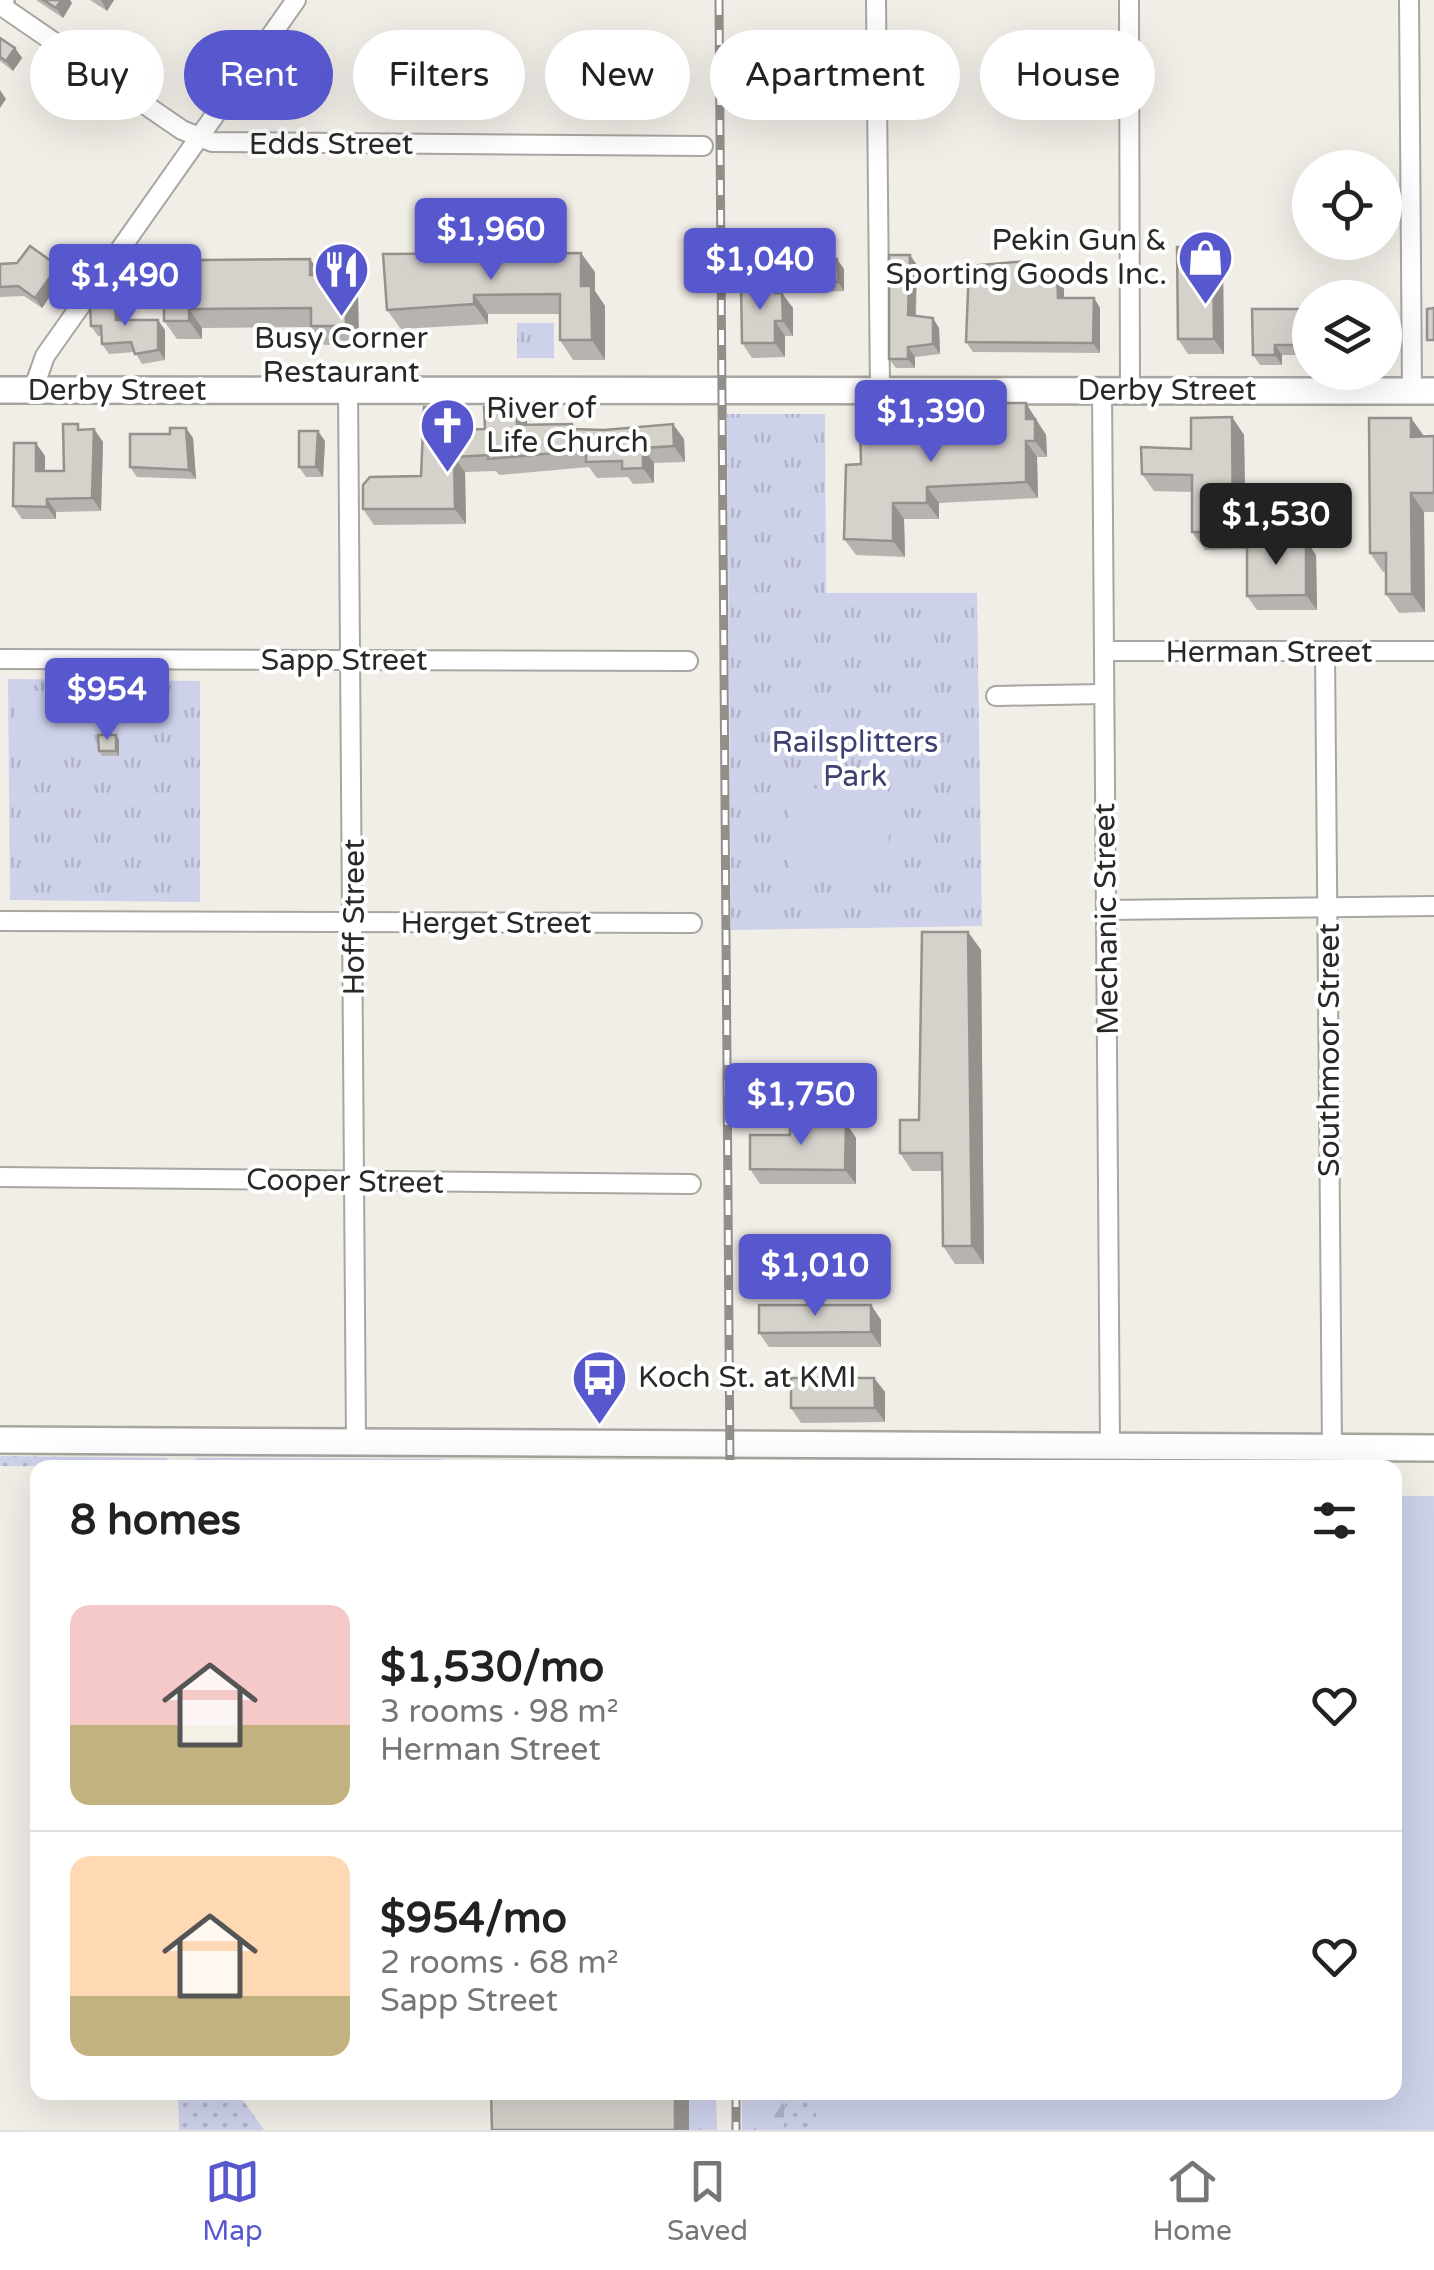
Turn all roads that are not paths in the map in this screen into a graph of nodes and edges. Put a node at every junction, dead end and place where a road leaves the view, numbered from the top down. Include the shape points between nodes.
1 (296, 0) edge
2 (876, 0) edge
3 (1128, 0) edge
4 (1409, 0) edge
5 (0, 2) edge
6 (198, 138) junction
7 (703, 146) dead end
8 (0, 390) edge
9 (33, 390) junction
10 (348, 390) junction
11 (880, 390) junction
12 (1102, 390) junction
13 (1130, 390) junction
14 (1423, 391) edge
15 (1104, 652) junction
16 (1324, 652) junction
17 (1434, 652) edge
18 (0, 659) edge
19 (351, 660) junction
20 (688, 661) dead end
21 (1103, 694) junction
22 (996, 696) dead end
23 (1434, 906) edge
24 (1328, 908) junction
25 (1106, 910) junction
26 (0, 921) edge
27 (354, 923) junction
28 (692, 923) dead end
29 (0, 1177) edge
30 (354, 1182) junction
31 (691, 1184) dead end
32 (0, 1440) edge
33 (356, 1443) junction
34 (1110, 1448) junction
35 (1332, 1448) junction
36 (1434, 1448) edge

1 - 6 street
2 - 11 street
3 - 13 street
4 - 14 street
5 - 6 street, Edds Street
6 - 7 street, Edds Street via 258,144
6 - 9 street via 45,356
8 - 9 street, Derby Street
9 - 10 street, Derby Street
10 - 11 street, Derby Street
10 - 19 street, Hoff Street
11 - 12 street, Derby Street
12 - 13 street, Derby Street
12 - 15 street, Mechanic Street
13 - 14 street, Derby Street
15 - 16 street, Herman Street
15 - 21 street, Mechanic Street
16 - 17 street, Herman Street
16 - 24 street, Southmoor Street
18 - 19 street, Sapp Street
19 - 20 street, Sapp Street
19 - 27 street, Hoff Street
21 - 22 street
21 - 25 street, Mechanic Street
23 - 24 street
24 - 25 street
24 - 35 street, Southmoor Street
25 - 34 street, Mechanic Street
26 - 27 street, Herget Street
27 - 28 street, Herget Street
27 - 30 street, Hoff Street
29 - 30 street, Cooper Street
30 - 31 street, Cooper Street
30 - 33 street, Hoff Street
32 - 33 street
33 - 34 street
34 - 35 street
35 - 36 street

